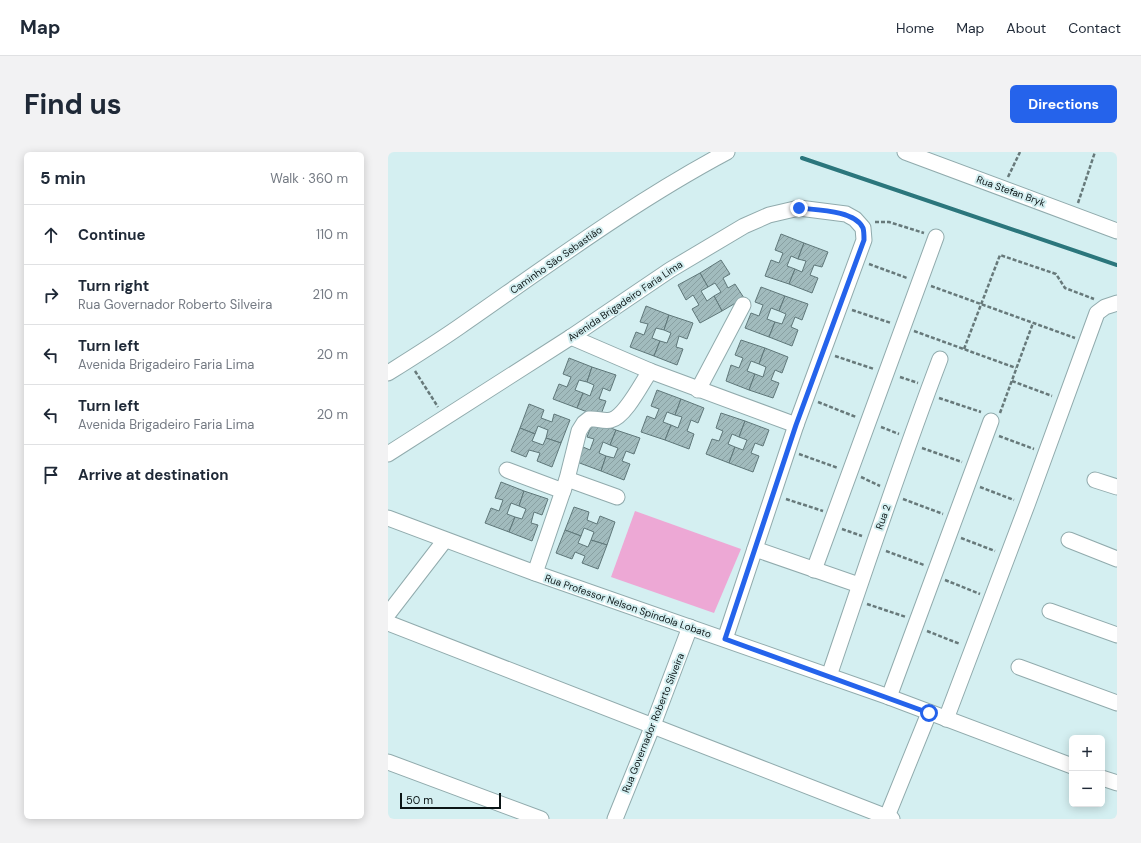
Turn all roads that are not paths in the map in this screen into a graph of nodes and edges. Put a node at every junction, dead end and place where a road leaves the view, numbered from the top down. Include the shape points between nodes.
1 (728, 152) edge
2 (905, 152) edge
3 (1117, 231) edge
4 (936, 237) road end
5 (743, 304) dead end
6 (1114, 304) edge
7 (571, 337) junction
8 (940, 359) dead end
9 (650, 371) junction
10 (388, 373) edge
11 (698, 390) junction
12 (992, 422) road end
13 (796, 425) junction
14 (388, 454) edge
15 (507, 470) dead end
16 (1095, 480) dead end
17 (565, 485) junction
18 (1117, 487) edge
19 (617, 497) dead end
20 (388, 518) edge
21 (445, 540) junction
22 (1069, 540) dead end
23 (755, 549) junction
24 (1117, 559) edge
25 (814, 570) junction
26 (535, 573) junction
27 (859, 585) junction
28 (1050, 611) dead end
29 (388, 614) edge
30 (388, 623) edge
31 (690, 627) junction
32 (1117, 635) edge
33 (725, 639) junction
34 (1019, 667) dead end
35 (829, 676) junction
36 (889, 697) junction
37 (1117, 703) edge
38 (929, 713) junction
39 (946, 719) junction
40 (653, 725) junction
41 (388, 762) edge
42 (1069, 765) edge
43 (1105, 779) edge
44 (1117, 783) edge
45 (889, 818) edge
46 (541, 819) edge
47 (615, 819) edge

1 - 10 street, Caminho São Sebastião via 613,220
2 - 3 street, Rua Stefan Bryk
4 - 25 street
5 - 11 street
6 - 39 street via 1097,313
7 - 9 street
7 - 13 street, Avenida Brigadeiro Faria Lima via 670,270 744,226 769,215 799,208 846,214 863,228 864,240
7 - 14 street, Avenida Brigadeiro Faria Lima
8 - 27 street, Rua 2
9 - 11 street
9 - 17 street via 619,416 608,421 589,419 584,423 579,431
11 - 13 street
12 - 36 street
13 - 23 street
15 - 17 street
16 - 18 street
17 - 19 street
17 - 26 street
20 - 21 street, Rua Professor Nelson Spindola Lobato
21 - 26 street, Rua Professor Nelson Spindola Lobato
21 - 29 street
22 - 24 street
23 - 25 street
23 - 33 street
25 - 27 street
26 - 31 street, Rua Professor Nelson Spindola Lobato
27 - 35 street, Rua 2
28 - 32 street
30 - 40 street
31 - 33 street, Rua Professor Nelson Spindola Lobato
31 - 40 street, Rua Governador Roberto Silveira
33 - 35 street, Rua Professor Nelson Spindola Lobato
34 - 37 street
35 - 36 street, Rua Professor Nelson Spindola Lobato
36 - 38 street, Rua Professor Nelson Spindola Lobato
38 - 39 street, Rua Professor Nelson Spindola Lobato
38 - 45 street
39 - 42 street, Rua Professor Nelson Spindola Lobato
40 - 45 street
40 - 47 street, Rua Governador Roberto Silveira
41 - 46 street
43 - 44 street

